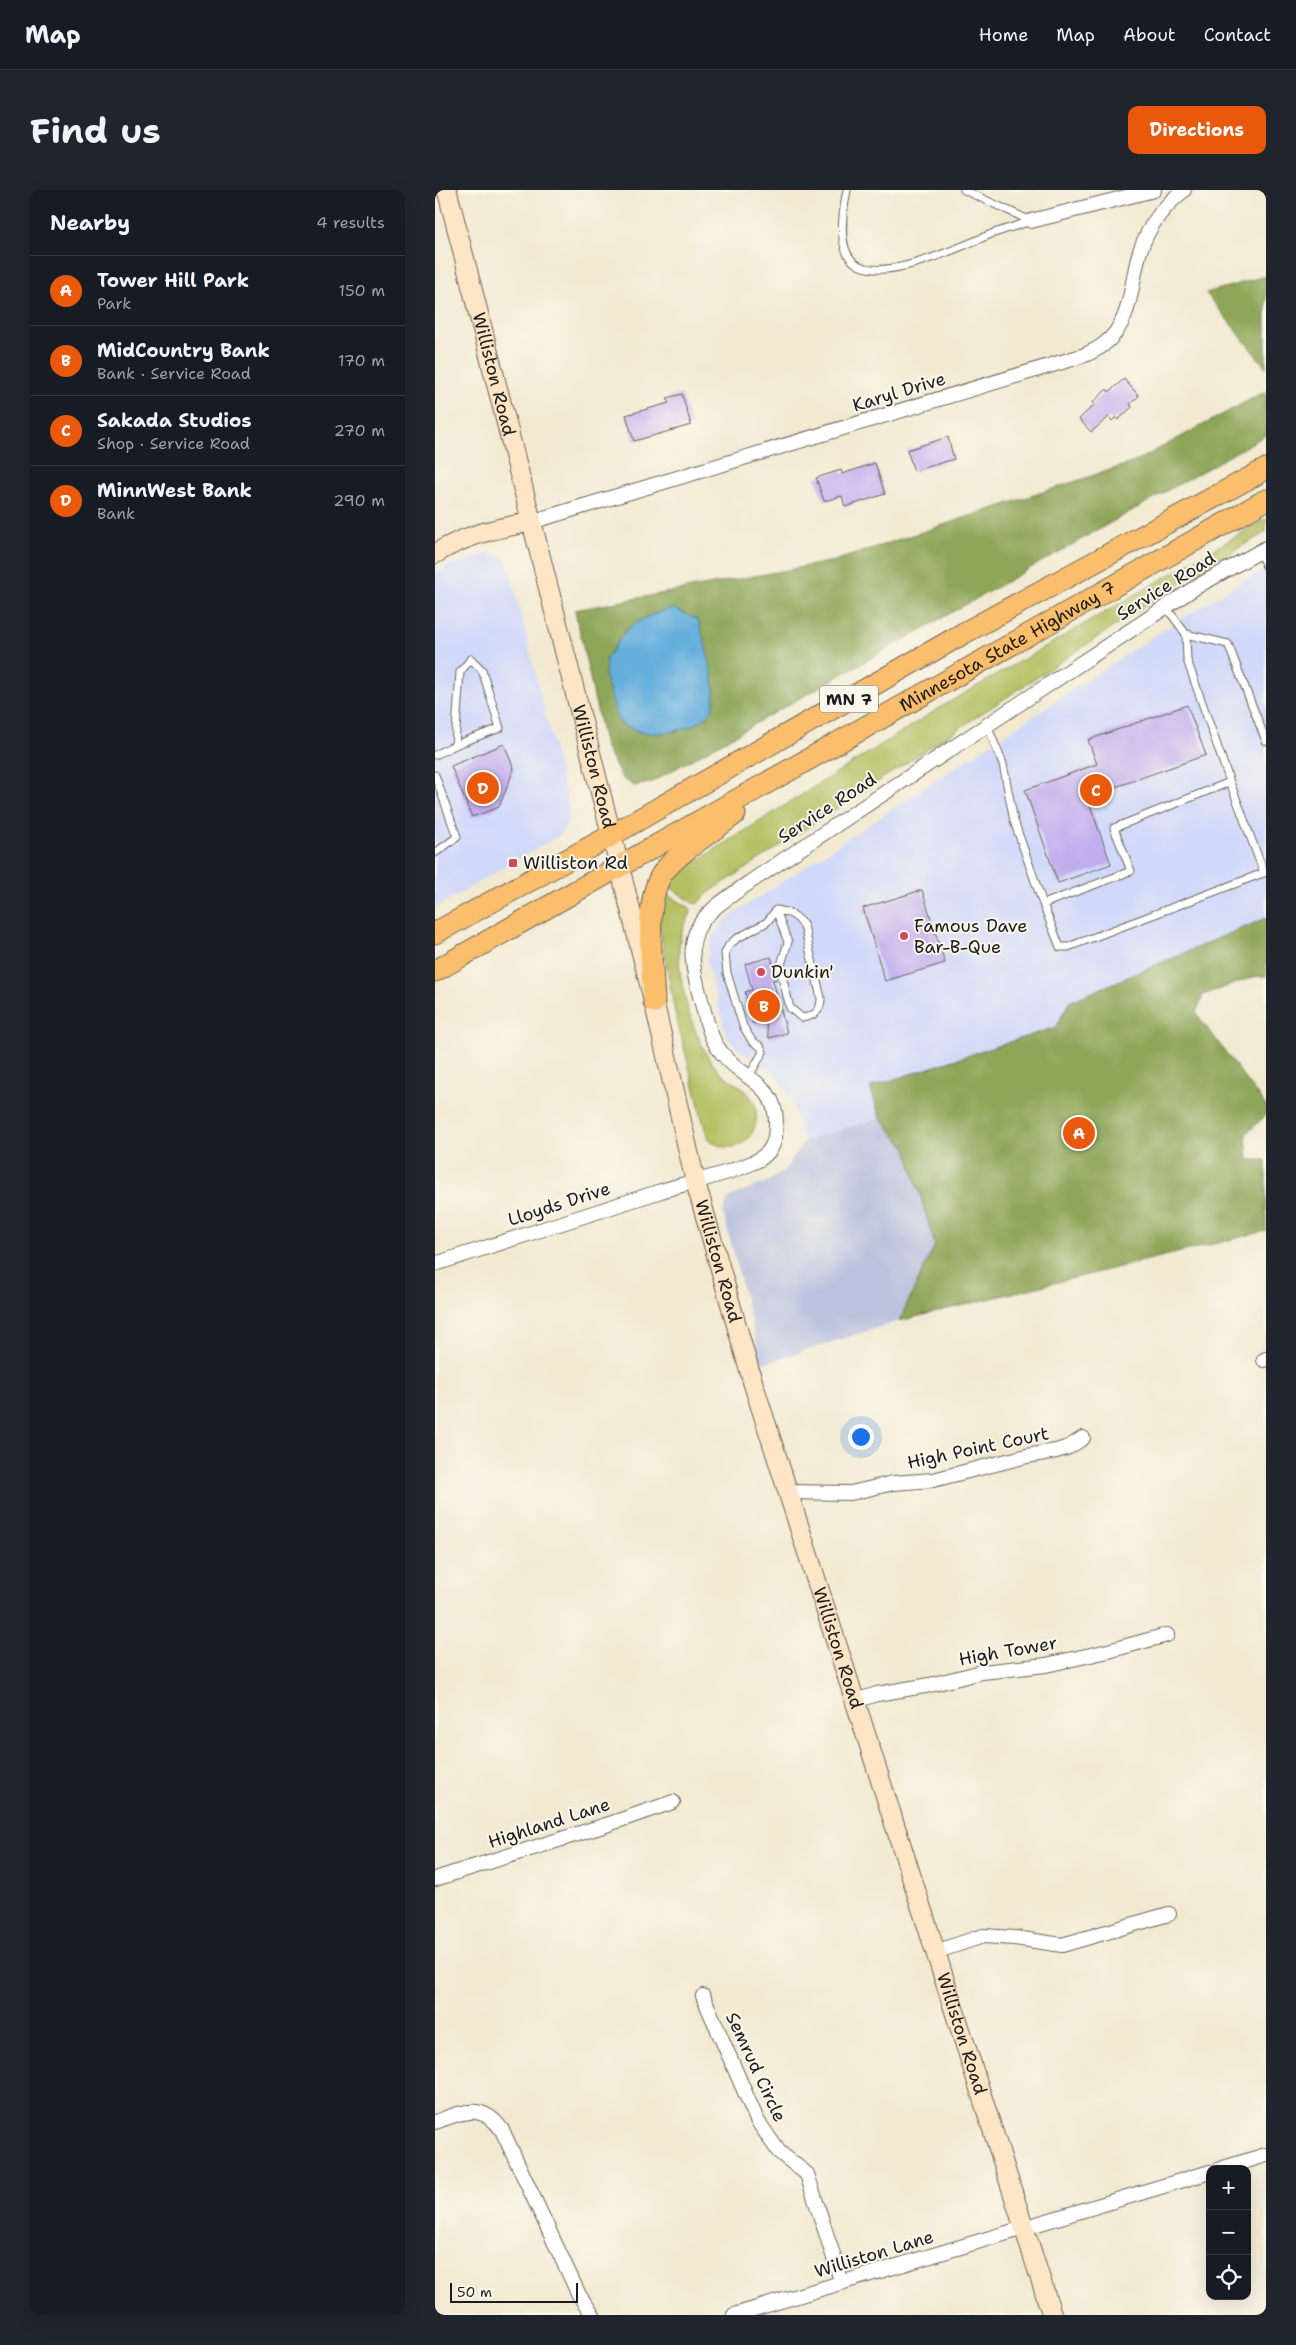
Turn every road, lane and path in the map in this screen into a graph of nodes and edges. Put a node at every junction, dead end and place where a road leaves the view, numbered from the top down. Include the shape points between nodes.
1 (447, 190) edge
2 (847, 190) edge
3 (964, 190) edge
4 (1153, 190) edge
5 (1184, 190) edge
6 (1031, 220) junction
7 (1266, 469) edge
8 (1266, 500) edge
9 (531, 522) junction
10 (1263, 549) edge
11 (435, 554) edge
12 (1266, 566) edge
13 (1166, 607) junction
14 (1185, 634) junction
15 (987, 725) junction
16 (1266, 741) edge
17 (455, 745) junction
18 (435, 756) edge
19 (797, 766) junction
20 (435, 775) edge
21 (1230, 782) junction
22 (612, 835) junction
23 (435, 853) edge
24 (619, 867) junction
25 (1265, 872) edge
26 (1043, 904) junction
27 (777, 910) junction
28 (435, 933) edge
29 (435, 971) edge
30 (654, 1002) junction
31 (749, 1076) junction
32 (695, 1180) junction
33 (435, 1264) edge
34 (1083, 1438) dead end
35 (788, 1492) junction
36 (1167, 1635) dead end
37 (855, 1701) junction
38 (673, 1802) dead end
39 (435, 1879) edge
40 (1169, 1914) dead end
41 (935, 1952) junction
42 (703, 1996) dead end
43 (435, 2122) edge
44 (1266, 2155) edge
45 (1233, 2165) edge
46 (1206, 2173) edge
47 (1024, 2228) junction
48 (842, 2283) junction
49 (593, 2315) edge
50 (734, 2315) edge
51 (1052, 2315) edge

1 - 9 main road, Williston Road
2 - 6 lane via 842,228 846,249 855,263 870,269 886,270 913,264
3 - 6 lane
4 - 6 street
5 - 9 street, Karyl Drive via 1165,205 1150,227 1140,251 1128,307 1119,328 1103,345 1082,356
7 - 22 main road, Minnesota State Highway 7 / MN 7 via 964,633
8 - 19 main road, Minnesota State Highway 7 / MN 7
9 - 11 main road via 499,527 447,546
9 - 22 main road, Williston Road
10 - 12 lane
10 - 13 street, Service Road
13 - 14 lane
13 - 15 street, Service Road
14 - 16 lane via 1228,644
14 - 21 lane via 1187,660
15 - 26 lane via 1003,764 1014,821
15 - 31 street, Service Road via 756,878 705,916 693,943 693,970 712,1038 730,1062
17 - 17 lane via 460,672 471,659 482,670 500,728
17 - 18 lane
19 - 24 main road, Minnesota State Highway 7 / MN 7
19 - 30 main road via 680,856 665,870 655,886 651,907
20 - 23 lane via 457,837
21 - 25 lane
21 - 26 lane via 1114,828 1131,870
22 - 24 main road, Williston Road
22 - 28 main road, Minnesota State Highway 7 / MN 7
24 - 29 main road, Minnesota State Highway 7 / MN 7
24 - 30 main road, Williston Road
25 - 26 lane via 1068,947 1060,947
27 - 27 lane via 790,912 804,926 821,998 821,1007 809,1017 802,1018 790,1008 780,968 788,942
27 - 31 lane via 767,922 736,939 725,953 727,973 743,1026 751,1041 763,1052
30 - 32 main road, Williston Road
31 - 32 street, Service Road via 769,1093 773,1104 776,1131 772,1146 755,1162
32 - 33 street, Lloyds Drive
32 - 35 main road, Williston Road
34 - 35 street, High Point Court via 1056,1451 933,1480 893,1483 851,1493
35 - 37 main road, Williston Road
36 - 37 street, High Tower via 1108,1652 1055,1663 982,1672
37 - 41 main road, Williston Road
38 - 39 street, Highland Lane
40 - 41 street via 1062,1945 983,1936
41 - 47 main road, Williston Road
42 - 48 street, Semrud Circle via 757,2120 779,2152 807,2174
43 - 49 street via 465,2111 480,2112 493,2118 502,2130 579,2295
44 - 45 street
46 - 47 street, Williston Lane
47 - 48 street, Williston Lane
47 - 51 main road, Williston Road
48 - 50 street, Williston Lane

